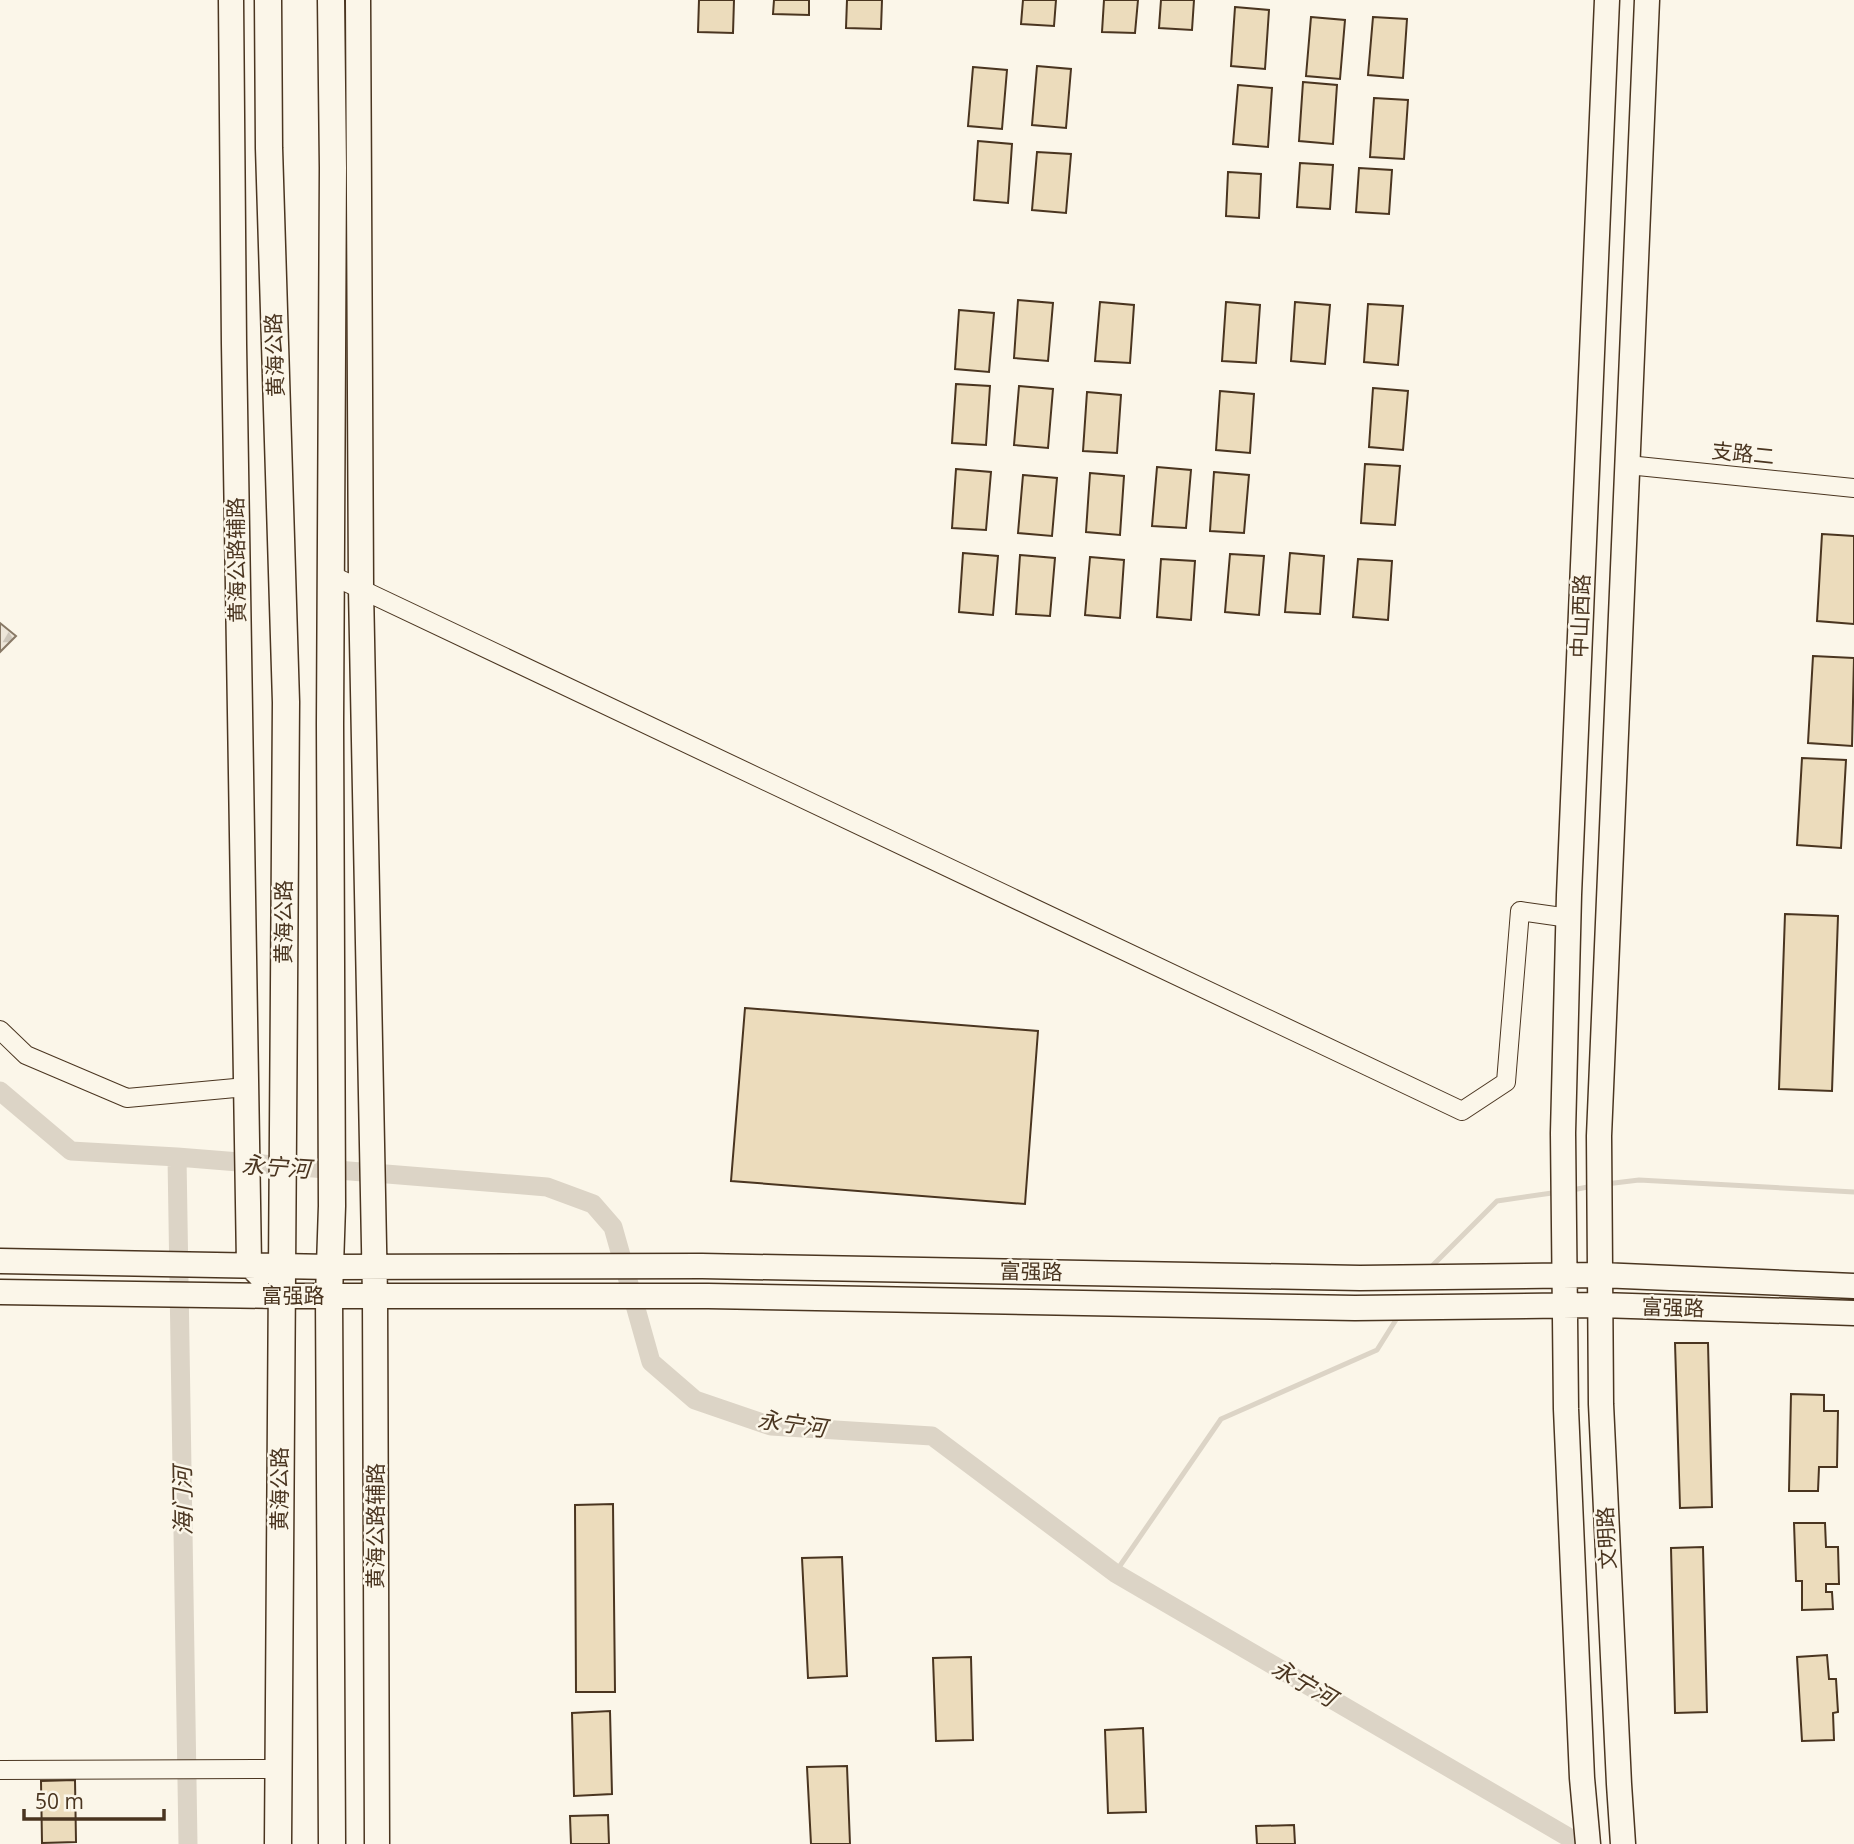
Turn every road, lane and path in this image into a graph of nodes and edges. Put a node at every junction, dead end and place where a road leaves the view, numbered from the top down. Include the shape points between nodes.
1 (231, 0) edge
2 (268, 0) edge
3 (331, 0) edge
4 (358, 0) edge
5 (1607, 0) edge
6 (1647, 0) edge
7 (1628, 465) junction
8 (1854, 488) edge
9 (331, 575) junction
10 (360, 589) junction
11 (1569, 918) junction
12 (0, 1030) edge
13 (246, 1087) junction
14 (1564, 1232) joint
15 (1600, 1232) joint
16 (0, 1261) edge
17 (248, 1265) junction
18 (281, 1266) junction
19 (330, 1267) junction
20 (374, 1267) junction
21 (1600, 1275) junction
22 (1565, 1276) junction
23 (1854, 1286) edge
24 (0, 1292) edge
25 (281, 1296) junction
26 (330, 1296) junction
27 (375, 1296) junction
28 (1600, 1305) junction
29 (1565, 1306) junction
30 (1854, 1313) edge
31 (279, 1769) junction
32 (0, 1770) edge
33 (278, 1844) edge
34 (332, 1844) edge
35 (377, 1844) edge
36 (1588, 1844) edge
37 (1623, 1844) edge

1 - 13 main road, 黄海公路辅路
2 - 18 main road, 黄海公路 via 286,702
3 - 9 main road
4 - 10 main road
5 - 11 main road, 中山西路
6 - 7 main road, 中山西路
7 - 8 street, 支路二
7 - 15 main road, 中山西路 via 1599,1136
9 - 10 street
9 - 19 main road
10 - 11 street via 1462,1111 1506,1082 1520,911
10 - 20 main road, 黄海公路辅路
11 - 14 main road, 中山西路
12 - 13 street via 26,1055 127,1098
13 - 17 main road, 黄海公路辅路
14 - 22 main road, 文明路
15 - 21 main road, 文明路
16 - 17 main road, 富强路
17 - 18 main road, 富强路
17 - 25 main road
18 - 19 main road, 富强路
18 - 25 main road, 黄海公路
19 - 20 main road, 富强路
19 - 26 main road
20 - 22 main road, 富强路 via 702,1266 1360,1278
20 - 27 main road, 黄海公路辅路
21 - 22 main road, 富强路
21 - 23 main road, 富强路
21 - 28 main road, 文明路
22 - 29 main road, 文明路
24 - 25 main road, 富强路
25 - 26 main road, 富强路
25 - 31 main road, 黄海公路
26 - 27 main road, 富强路
26 - 34 main road
27 - 29 main road, 富强路 via 708,1296 1355,1308
27 - 35 main road, 黄海公路辅路
28 - 29 main road, 富强路
28 - 30 main road, 富强路
28 - 37 main road, 文明路
29 - 36 main road, 文明路
31 - 32 street
31 - 33 main road, 黄海公路

